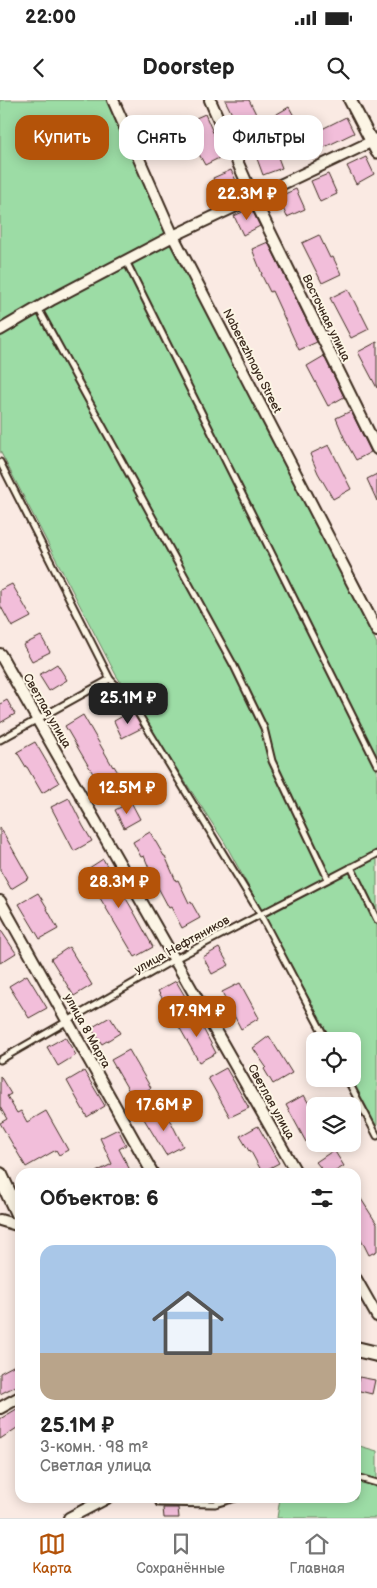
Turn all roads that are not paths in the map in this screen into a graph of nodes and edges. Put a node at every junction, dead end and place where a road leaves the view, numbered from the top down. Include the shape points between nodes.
1 (113, 100) edge
2 (210, 100) edge
3 (350, 100) edge
4 (375, 145) edge
5 (253, 197) junction
6 (173, 236) junction
7 (126, 261) junction
8 (38, 308) junction
9 (0, 330) edge
10 (377, 449) edge
11 (0, 462) edge
12 (377, 630) edge
13 (0, 654) edge
14 (110, 678) junction
15 (37, 719) junction
16 (0, 740) edge
17 (377, 765) edge
18 (377, 854) edge
19 (351, 868) junction
20 (328, 879) junction
21 (0, 901) edge
22 (260, 914) junction
23 (377, 920) edge
24 (175, 959) junction
25 (67, 1021) junction
26 (322, 1032) edge
27 (0, 1060) edge
28 (351, 1087) edge
29 (377, 1136) edge
30 (150, 1168) edge
31 (294, 1168) edge
32 (1, 1178) edge
33 (15, 1207) edge
34 (0, 1220) edge
35 (15, 1224) edge
36 (361, 1288) edge
37 (377, 1316) edge
38 (361, 1350) edge
39 (377, 1354) edge
40 (15, 1399) edge
41 (0, 1408) edge
42 (361, 1478) edge
43 (377, 1483) edge
44 (98, 1503) edge
45 (158, 1503) edge
46 (218, 1503) edge
47 (69, 1518) edge

1 - 6 street, Naberezhnaya Street
2 - 5 street, Восточная улица
3 - 4 street
4 - 5 street
5 - 6 street
5 - 10 street, Восточная улица
6 - 7 street
6 - 12 street, Naberezhnaya Street
7 - 8 street
7 - 17 lane
8 - 9 street
8 - 20 lane via 234,666 264,728 272,761
11 - 14 lane
13 - 15 street, Светлая улица
14 - 15 lane
14 - 22 lane via 130,700
15 - 16 lane
15 - 24 street, Светлая улица
18 - 19 lane, улица Нефтяников
19 - 20 lane, улица Нефтяников
19 - 23 lane
20 - 22 lane, улица Нефтяников
21 - 25 street, улица 8 Марта
22 - 24 lane, улица Нефтяников
22 - 26 lane
24 - 25 lane, улица Нефтяников
24 - 31 street, Светлая улица
25 - 27 lane, улица Нефтяников
25 - 30 street, улица 8 Марта
28 - 29 lane
32 - 33 main road
34 - 35 street
36 - 37 street
38 - 39 main road
40 - 41 street
42 - 43 lane
44 - 47 street
45 - 46 lane

